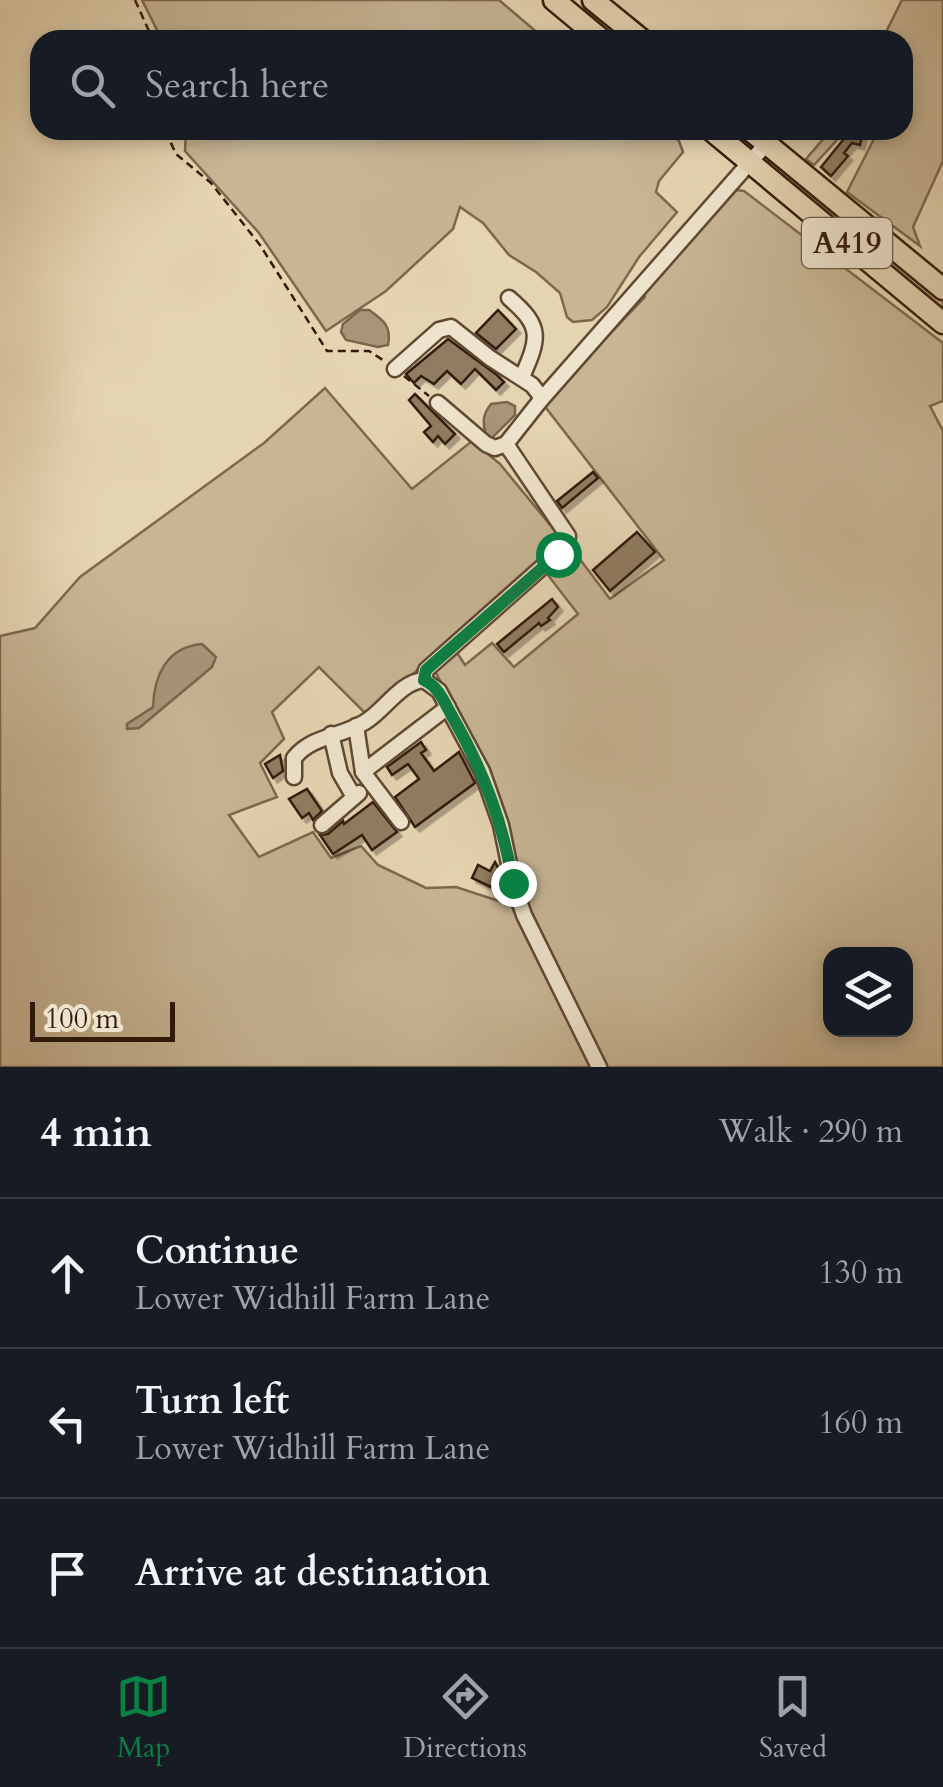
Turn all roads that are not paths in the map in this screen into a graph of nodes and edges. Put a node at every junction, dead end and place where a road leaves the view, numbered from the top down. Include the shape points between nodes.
1 (554, 0) edge
2 (593, 0) edge
3 (590, 30) edge
4 (630, 30) edge
5 (722, 140) edge
6 (757, 140) edge
7 (762, 140) edge
8 (751, 163) junction
9 (943, 289) edge
10 (508, 298) dead end
11 (943, 323) edge
12 (396, 369) road end
13 (522, 377) junction
14 (540, 402) junction
15 (438, 403) road end
16 (506, 444) junction
17 (424, 680) junction
18 (448, 708) junction
19 (356, 726) junction
20 (331, 734) junction
21 (294, 777) dead end
22 (367, 778) junction
23 (354, 797) junction
24 (401, 822) dead end
25 (322, 825) dead end
26 (599, 1067) edge

1 - 3 highway
2 - 4 highway
5 - 8 highway, A419
6 - 8 lane
7 - 9 highway, A419
8 - 11 highway, A419
8 - 14 lane
10 - 13 lane via 536,332
12 - 13 lane via 451,327
13 - 14 lane
14 - 16 lane
15 - 16 lane via 486,444
16 - 17 lane via 569,541 426,670
17 - 18 lane
17 - 19 lane
18 - 22 lane
18 - 26 lane via 496,805 524,915
19 - 20 lane
19 - 22 lane
20 - 21 lane via 296,754
20 - 23 lane
22 - 23 lane
22 - 24 lane
23 - 25 lane

